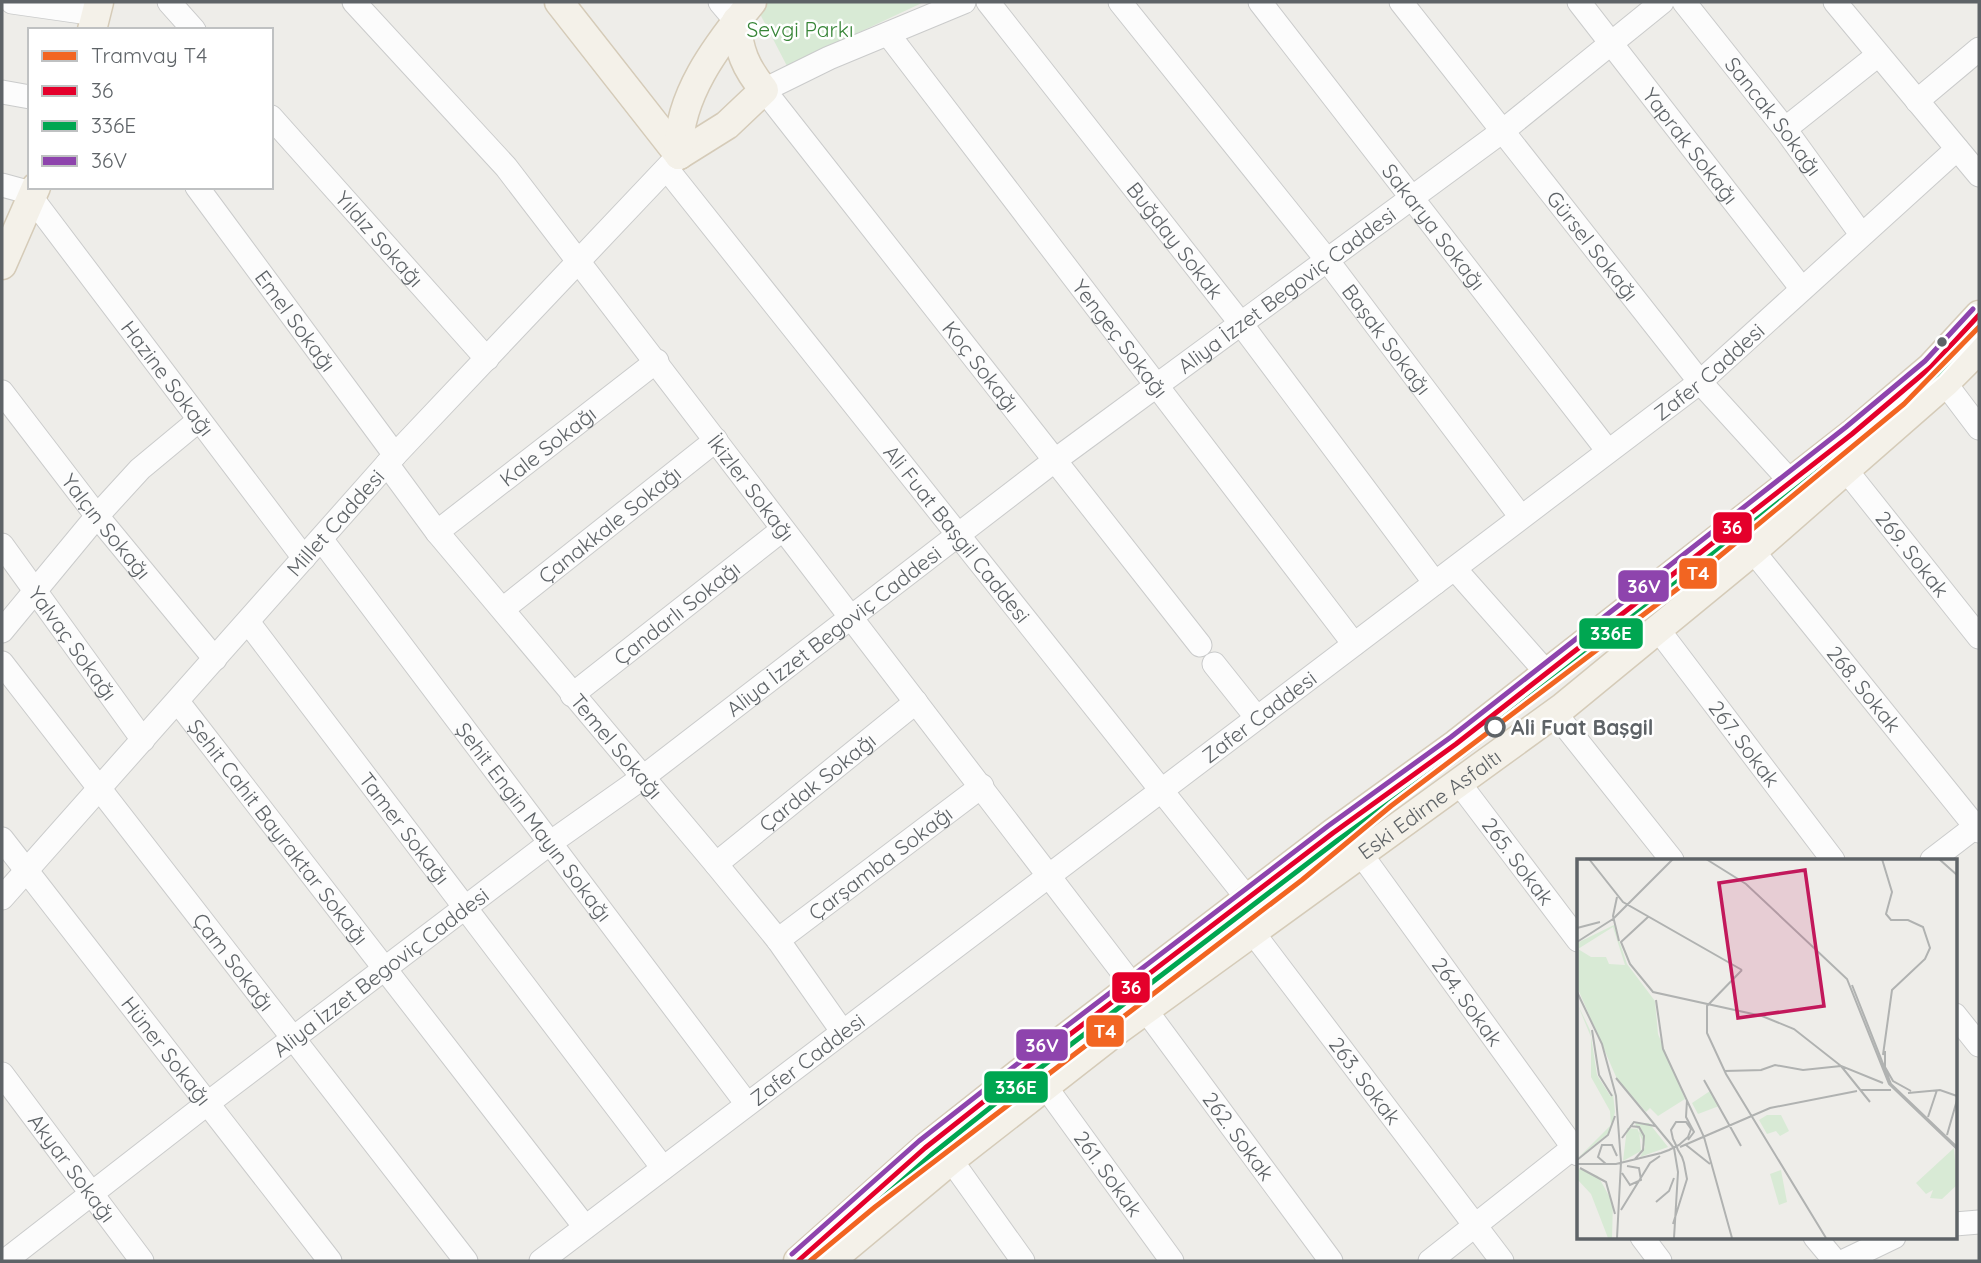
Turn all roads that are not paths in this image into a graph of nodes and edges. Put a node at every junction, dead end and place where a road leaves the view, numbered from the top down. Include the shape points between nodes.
1 (12, 2) edge
2 (169, 2) edge
3 (354, 2) edge
4 (559, 2) edge
5 (964, 2) edge
6 (988, 2) edge
7 (1120, 2) edge
8 (1260, 2) edge
9 (1401, 2) edge
10 (1579, 2) edge
11 (1662, 2) edge
12 (1684, 2) edge
13 (1835, 2) edge
14 (736, 8) edge
15 (96, 15) edge
16 (192, 28) edge
17 (888, 34) junction
18 (1611, 44) junction
19 (1979, 49) edge
20 (1878, 55) junction
21 (709, 63) junction
22 (755, 80) junction
23 (2, 92) edge
24 (28, 97) edge
25 (632, 98) junction
26 (1917, 102) junction
27 (686, 106) junction
28 (273, 119) edge
29 (1504, 130) junction
30 (1785, 130) junction
31 (1956, 149) junction
32 (673, 162) junction
33 (1979, 174) edge
34 (2, 185) edge
35 (198, 189) edge
36 (34, 192) edge
37 (1413, 197) junction
38 (1861, 234) junction
39 (1327, 260) junction
40 (579, 263) junction
41 (2, 265) edge
42 (1802, 289) junction
43 (1979, 315) edge
44 (1242, 325) junction
45 (1979, 349) edge
46 (487, 359) junction
47 (657, 361) junction
48 (1700, 382) junction
49 (1945, 383) junction
50 (1157, 387) junction
51 (2, 391) edge
52 (200, 419) junction
53 (1979, 428) edge
54 (716, 440) junction
55 (1608, 451) junction
56 (391, 459) junction
57 (1054, 461) junction
58 (1846, 470) junction
59 (1791, 482) junction
60 (97, 516) junction
61 (1521, 517) junction
62 (1786, 523) junction
63 (782, 530) junction
64 (437, 532) junction
65 (959, 535) junction
66 (321, 539) junction
67 (2, 545) edge
68 (1753, 551) junction
69 (304, 558) junction
70 (1455, 569) junction
71 (1435, 583) junction
72 (36, 590) junction
73 (503, 609) junction
74 (850, 615) junction
75 (248, 622) junction
76 (1657, 628) junction
77 (2, 631) edge
78 (1979, 638) edge
79 (1199, 645) dead end
80 (1354, 645) junction
81 (215, 659) junction
82 (2, 663) edge
83 (1214, 664) dead end
84 (1546, 672) junction
85 (572, 695) junction
86 (178, 702) junction
87 (916, 702) junction
88 (1559, 710) junction
89 (1257, 718) junction
90 (143, 740) junction
91 (1456, 744) junction
92 (642, 778) junction
93 (1459, 783) junction
94 (982, 786) junction
95 (99, 789) junction
96 (1162, 792) junction
97 (1978, 827) edge
98 (2, 839) edge
99 (550, 843) junction
100 (1361, 854) junction
101 (1671, 859) edge
102 (1832, 859) edge
103 (1933, 859) edge
104 (716, 864) junction
105 (26, 870) junction
106 (1048, 878) junction
107 (2, 898) edge
108 (1247, 898) junction
109 (465, 908) junction
110 (1254, 934) junction
111 (1577, 939) edge
112 (778, 940) junction
113 (386, 968) junction
114 (1139, 998) junction
115 (1956, 1016) edge
116 (842, 1031) junction
117 (293, 1038) junction
118 (1979, 1045) edge
119 (2, 1073) edge
120 (1045, 1086) junction
121 (208, 1103) junction
122 (747, 1104) junction
123 (1577, 1149) edge
124 (951, 1160) junction
125 (663, 1168) junction
126 (93, 1195) junction
127 (1979, 1222) edge
128 (1956, 1224) edge
129 (1475, 1225) junction
130 (585, 1227) junction
131 (1643, 1238) edge
132 (1816, 1238) edge
133 (1892, 1238) edge
134 (844, 1257) edge
135 (5, 1261) edge
136 (142, 1261) edge
137 (330, 1261) edge
138 (466, 1261) edge
139 (541, 1261) edge
140 (798, 1261) edge
141 (1023, 1261) edge
142 (1172, 1261) edge
143 (1331, 1261) edge
144 (1430, 1261) edge
145 (1502, 1261) edge
146 (1660, 1261) edge
147 (1835, 1261) edge
148 (1844, 1261) edge

1 - 15 street
2 - 16 street
3 - 40 street, İkizler Sokağı via 506,167
4 - 25 main road, Ali Fuat Başgil Caddesi
5 - 17 street
6 - 44 street, Buğday Sokak
7 - 39 street, Başak Sokağı
8 - 37 street, Sakarya Sokağı
9 - 29 street, Gürsel Sokağı
10 - 18 street, Yaprak Sokağı
11 - 18 street, Aliya İzzet Begoviç Caddesi
12 - 30 street, Sancak Sokağı
13 - 20 street
14 - 21 main road
14 - 22 main road via 740,55
17 - 22 street
17 - 50 street, Yengeç Sokağı
18 - 29 street, Aliya İzzet Begoviç Caddesi
18 - 42 street, Yaprak Sokağı
19 - 26 street
20 - 26 street
20 - 30 street
21 - 22 main road via 734,64
21 - 27 main road
22 - 32 main road via 727,125
22 - 57 street, Koç Sokağı
23 - 24 street
25 - 27 main road via 652,105
25 - 32 main road, Ali Fuat Başgil Caddesi
26 - 31 street
27 - 32 main road
28 - 46 street, Yıldız Sokağı
29 - 37 street, Aliya İzzet Begoviç Caddesi
29 - 48 street, Gürsel Sokağı
30 - 38 street, Sancak Sokağı
31 - 33 street
31 - 38 street, Zafer Caddesi
32 - 40 street, Millet Caddesi
32 - 65 street, Ali Fuat Başgil Caddesi
34 - 36 street
35 - 56 street, Emel Sokağı
36 - 41 main road
36 - 52 street, Hazine Sokağı
37 - 39 street, Aliya İzzet Begoviç Caddesi
37 - 55 street, Sakarya Sokağı
38 - 42 street, Zafer Caddesi
39 - 44 street, Aliya İzzet Begoviç Caddesi
39 - 61 street, Başak Sokağı
40 - 46 street, Millet Caddesi
40 - 47 street, İkizler Sokağı
42 - 48 street, Zafer Caddesi
43 - 59 main road, Eski Edirne Asfaltı via 1912,383
44 - 50 street, Aliya İzzet Begoviç Caddesi
44 - 71 street, Buğday Sokak
45 - 49 main road, Eski Edirne Asfaltı
46 - 56 street, Millet Caddesi
47 - 54 street, İkizler Sokağı
47 - 64 street, Kale Sokağı
48 - 55 street, Zafer Caddesi
48 - 59 street, Gürsel Sokağı
49 - 53 street
49 - 58 main road, Eski Edirne Asfaltı
50 - 57 street, Aliya İzzet Begoviç Caddesi
50 - 80 street, Yengeç Sokağı
51 - 60 street, Yalçın Sokağı
52 - 60 street via 140,469
52 - 69 street, Hazine Sokağı
54 - 63 street, İkizler Sokağı
54 - 73 street, Çanakkale Sokağı
55 - 61 street, Zafer Caddesi
56 - 64 street, Temel Sokağı
56 - 66 street, Millet Caddesi
57 - 65 street, Aliya İzzet Begoviç Caddesi
57 - 79 street, Koç Sokağı
58 - 62 main road, Eski Edirne Asfaltı
58 - 78 street, 269. Sokak
59 - 62 main road via 1796,493
59 - 84 main road, Eski Edirne Asfaltı
60 - 72 street
60 - 81 street, Yalçın Sokağı
61 - 70 street, Zafer Caddesi
62 - 68 main road, Eski Edirne Asfaltı
63 - 74 street, İkizler Sokağı
63 - 85 street, Çandarlı Sokağı
64 - 73 street, Temel Sokağı
65 - 74 street, Aliya İzzet Begoviç Caddesi
65 - 96 street, Ali Fuat Başgil Caddesi
66 - 69 street, Millet Caddesi
66 - 99 street, Şehit Engin Mayın Sokağı
67 - 72 street, Yalvaç Sokağı
68 - 76 main road, Eski Edirne Asfaltı
68 - 97 street, 268. Sokak
69 - 75 street, Millet Caddesi
70 - 71 street, Zafer Caddesi
70 - 84 street
71 - 80 street, Zafer Caddesi
72 - 77 street
72 - 90 street, Yalvaç Sokağı
73 - 85 street, Temel Sokağı
74 - 87 street, İkizler Sokağı
74 - 92 street, Aliya İzzet Begoviç Caddesi
75 - 81 street, Millet Caddesi
75 - 109 street, Tamer Sokağı
76 - 88 main road, Eski Edirne Asfaltı
76 - 102 street, 267. Sokak
80 - 89 street, Zafer Caddesi
81 - 86 street, Millet Caddesi
82 - 95 street, Çam Sokağı
83 - 89 street
84 - 88 main road via 1566,687
84 - 91 main road, Eski Edirne Asfaltı
85 - 92 street, Temel Sokağı
86 - 90 street, Millet Caddesi
86 - 113 street, Şehit Cahit Bayraktar Sokağı
87 - 94 street, İkizler Sokağı
87 - 104 street, Çardak Sokağı
88 - 93 main road, Eski Edirne Asfaltı
88 - 101 street
89 - 96 street, Zafer Caddesi
90 - 95 street, Millet Caddesi
91 - 93 main road via 1451,762
91 - 108 main road, Eski Edirne Asfaltı
92 - 99 street, Aliya İzzet Begoviç Caddesi
92 - 104 street, Temel Sokağı
93 - 100 main road, Eski Edirne Asfaltı
93 - 111 street, 265. Sokak
94 - 106 street, İkizler Sokağı
94 - 112 street, Çarşamba Sokağı
95 - 105 street, Millet Caddesi
95 - 117 street, Çam Sokağı
96 - 106 street, Zafer Caddesi
96 - 108 street, Ali Fuat Başgil Caddesi
97 - 103 street
98 - 105 street, Hüner Sokağı
99 - 109 street, Aliya İzzet Begoviç Caddesi
99 - 122 street, Şehit Engin Mayın Sokağı
100 - 110 main road, Eski Edirne Asfaltı
100 - 123 street, 264. Sokak
104 - 112 street, Temel Sokağı
105 - 107 street, Millet Caddesi
105 - 121 street, Hüner Sokağı
106 - 114 street, İkizler Sokağı
106 - 116 street, Zafer Caddesi
108 - 114 main road, Eski Edirne Asfaltı
109 - 113 street, Aliya İzzet Begoviç Caddesi
109 - 125 street, Tamer Sokağı
110 - 114 main road, Eski Edirne Asfaltı
110 - 129 street, 263. Sokak
112 - 116 street, Temel Sokağı
113 - 117 street, Aliya İzzet Begoviç Caddesi
113 - 130 street, Şehit Cahit Bayraktar Sokağı
114 - 120 main road, Eski Edirne Asfaltı
114 - 140 main road, Eski Edirne Asfaltı via 926,1148
114 - 143 street, 262. Sokak
115 - 118 street
116 - 122 street, Zafer Caddesi
117 - 121 street, Aliya İzzet Begoviç Caddesi
117 - 138 street, Çam Sokağı
119 - 126 street, Akyar Sokağı
120 - 124 main road, Eski Edirne Asfaltı
120 - 142 street, 261. Sokak
121 - 126 street, Aliya İzzet Begoviç Caddesi
121 - 137 street, Hüner Sokağı
122 - 125 street, Zafer Caddesi
123 - 129 street
124 - 134 main road, Eski Edirne Asfaltı
124 - 141 street
125 - 130 street, Zafer Caddesi
126 - 135 street, Aliya İzzet Begoviç Caddesi
126 - 136 street, Akyar Sokağı
127 - 128 street
129 - 144 street
129 - 145 street, 263. Sokak
130 - 139 street, Zafer Caddesi
131 - 146 street
132 - 147 street
133 - 148 street

